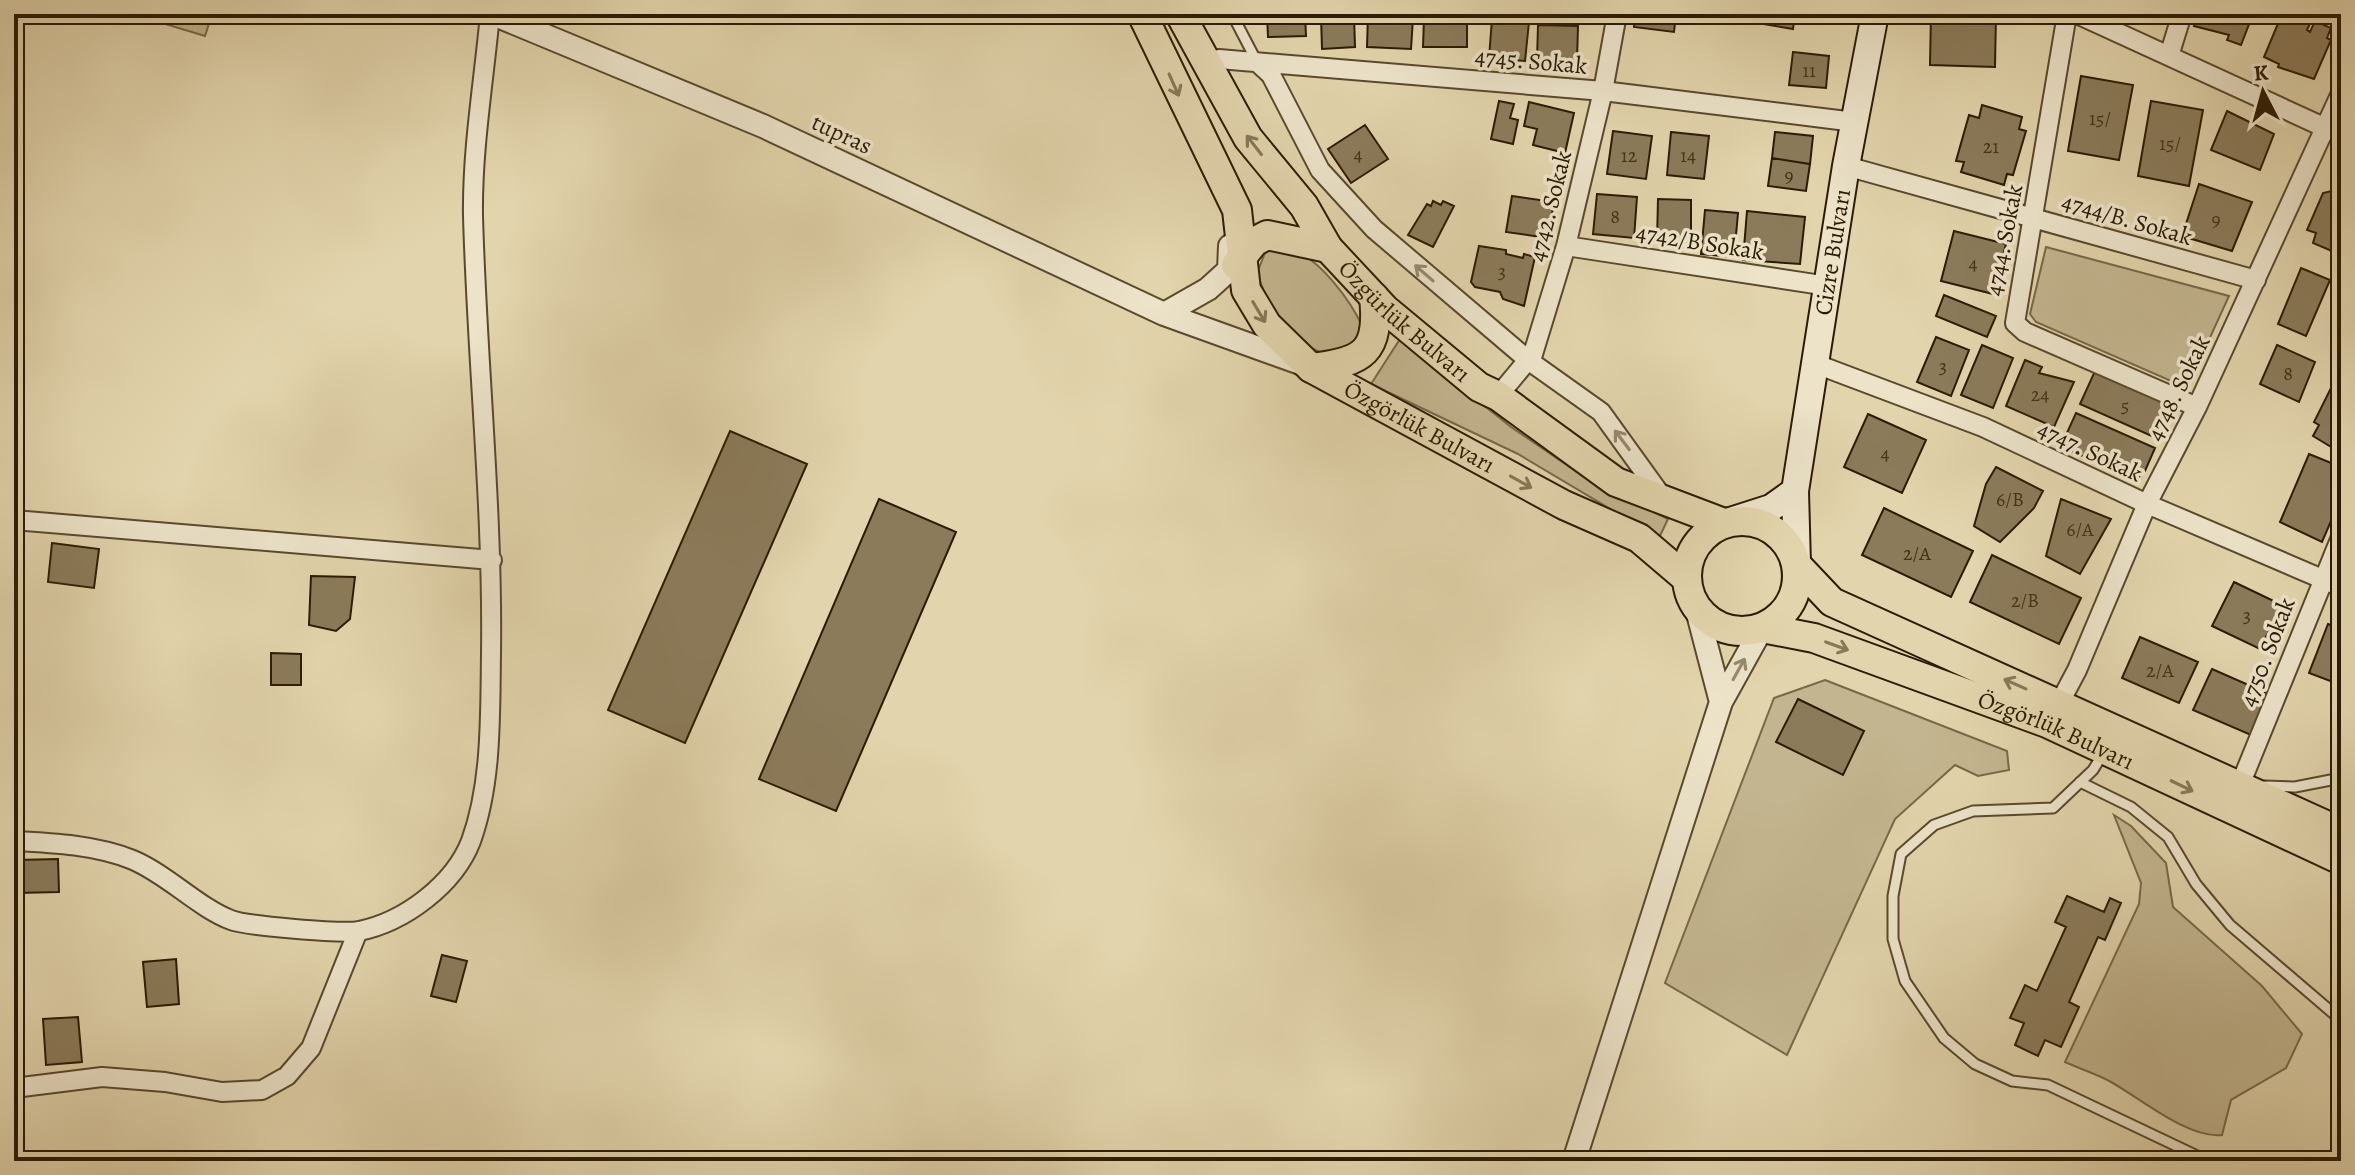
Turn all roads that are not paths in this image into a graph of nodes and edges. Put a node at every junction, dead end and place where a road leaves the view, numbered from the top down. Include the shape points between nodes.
1 (492, 14) edge
2 (1142, 14) edge
3 (1180, 14) edge
4 (1232, 14) edge
5 (1617, 14) edge
6 (1875, 14) edge
7 (2067, 14) edge
8 (2077, 14) edge
9 (2182, 14) edge
10 (2169, 56) junction
11 (1203, 62) junction
12 (1257, 62) junction
13 (1603, 91) junction
14 (2341, 93) edge
15 (1855, 122) junction
16 (2334, 132) edge
17 (1846, 166) junction
18 (2031, 218) junction
19 (1566, 246) junction
20 (1328, 248) junction
21 (1235, 266) junction
22 (2256, 280) junction
23 (1828, 286) junction
24 (1374, 297) junction
25 (1164, 314) junction
26 (1528, 360) junction
27 (1816, 364) junction
28 (1311, 368) junction
29 (1498, 396) junction
30 (2197, 407) junction
31 (1795, 491) junction
32 (1667, 504) junction
33 (2147, 504) junction
34 (14, 520) edge
35 (1724, 523) junction
36 (2341, 537) edge
37 (492, 560) junction
38 (1797, 565) junction
39 (1686, 578) junction
40 (2321, 579) junction
41 (2341, 587) edge
42 (1697, 610) junction
43 (1762, 628) junction
44 (1721, 702) junction
45 (2059, 704) junction
46 (2105, 749) junction
47 (2341, 778) edge
48 (2080, 782) junction
49 (2240, 785) junction
50 (2341, 832) edge
51 (14, 841) edge
52 (2341, 860) edge
53 (358, 931) junction
54 (2341, 1020) edge
55 (14, 1088) edge
56 (1574, 1161) edge
57 (2208, 1161) edge

1 - 25 street, tupras via 763,126
1 - 37 street via 473,206
2 -> 21 main road, Özgörlük Bulvarı via 1237,210
3 - 11 main road, Özgürlük Bulvarı
4 - 12 lane
5 - 13 street, 4742. Sokak
6 - 15 main road, Cizre Bulvarı
7 - 18 street, 4744. Sokak
8 - 10 street
9 - 10 street
10 - 16 street
11 - 12 street, 4745. Sokak
20 -> 11 main road, Özgürlük Bulvarı via 1304,206 1248,138
12 - 13 street, 4745. Sokak
26 -> 12 street via 1352,206 1320,170 1271,75
13 - 15 street, 4745. Sokak
13 - 19 street, 4742. Sokak
14 - 16 street, 4748. Sokak
15 - 17 main road, Cizre Bulvarı
16 - 22 street, 4748. Sokak
17 - 18 street, 4744/B. Sokak
17 - 23 main road, Cizre Bulvarı
18 - 22 street, 4744/B. Sokak
18 - 30 street, 4744. Sokak via 2015,323
19 - 23 street, 4742/B Sokak
19 - 26 street, 4742. Sokak
20 - 21 main road via 1267,235 1254,242
20 - 24 main road, Özgürlük Bulvarı
21 - 25 street
21 -> 28 main road, Özgörlük Bulvarı via 1267,325
22 - 30 street, 4748. Sokak
23 - 27 main road, Cizre Bulvarı
24 - 28 main road via 1377,332 1367,350 1342,364
24 - 29 main road, Özgürlük Bulvarı via 1479,387
25 - 28 street, tupras
26 - 29 street, 4742. Sokak
32 -> 26 street via 1601,412
27 - 31 main road, Cizre Bulvarı
27 - 33 street, 4747. Sokak via 1983,427
28 -> 39 main road, Özgörlük Bulvarı via 1564,505 1639,538
29 - 32 main road, Özgürlük Bulvarı via 1616,482
30 - 33 street, 4748. Sokak
31 - 35 main road via 1771,508
31 - 38 main road, Cizre Bulvarı
32 - 35 main road, Özgürlük Bulvarı
33 - 40 street, 4747. Sokak
33 - 45 street, 4748. Sokak
34 - 37 street
35 - 38 main road via 1761,523 1790,547
35 - 39 main road via 1700,538
36 - 40 street, 4750. Sokak
37 - 53 street via 490,738 471,840 451,876 431,895
38 - 43 main road via 1798,580 1786,609
45 -> 38 main road via 1832,602
39 - 42 main road
40 - 41 street, 4747. Sokak
40 - 49 street, 4750. Sokak
42 - 43 main road via 1727,629
42 - 44 street
44 -> 43 street
43 -> 46 main road, Özgörlük Bulvarı via 1814,638
44 - 56 street
45 - 49 main road
46 - 48 lane
46 -> 52 main road, Özgörlük Bulvarı
47 - 49 lane via 2295,787
48 - 54 lane via 2131,807 2168,837 2196,884 2230,925
48 - 57 lane via 2053,808 1973,811 1934,825 1901,854 1893,896 1893,939 1905,981 1944,1038 1975,1064 2012,1081 2048,1085
49 - 50 main road
51 - 53 street via 64,844 131,859 231,920
53 - 55 street via 311,1048 287,1076 262,1090 222,1092 102,1077

